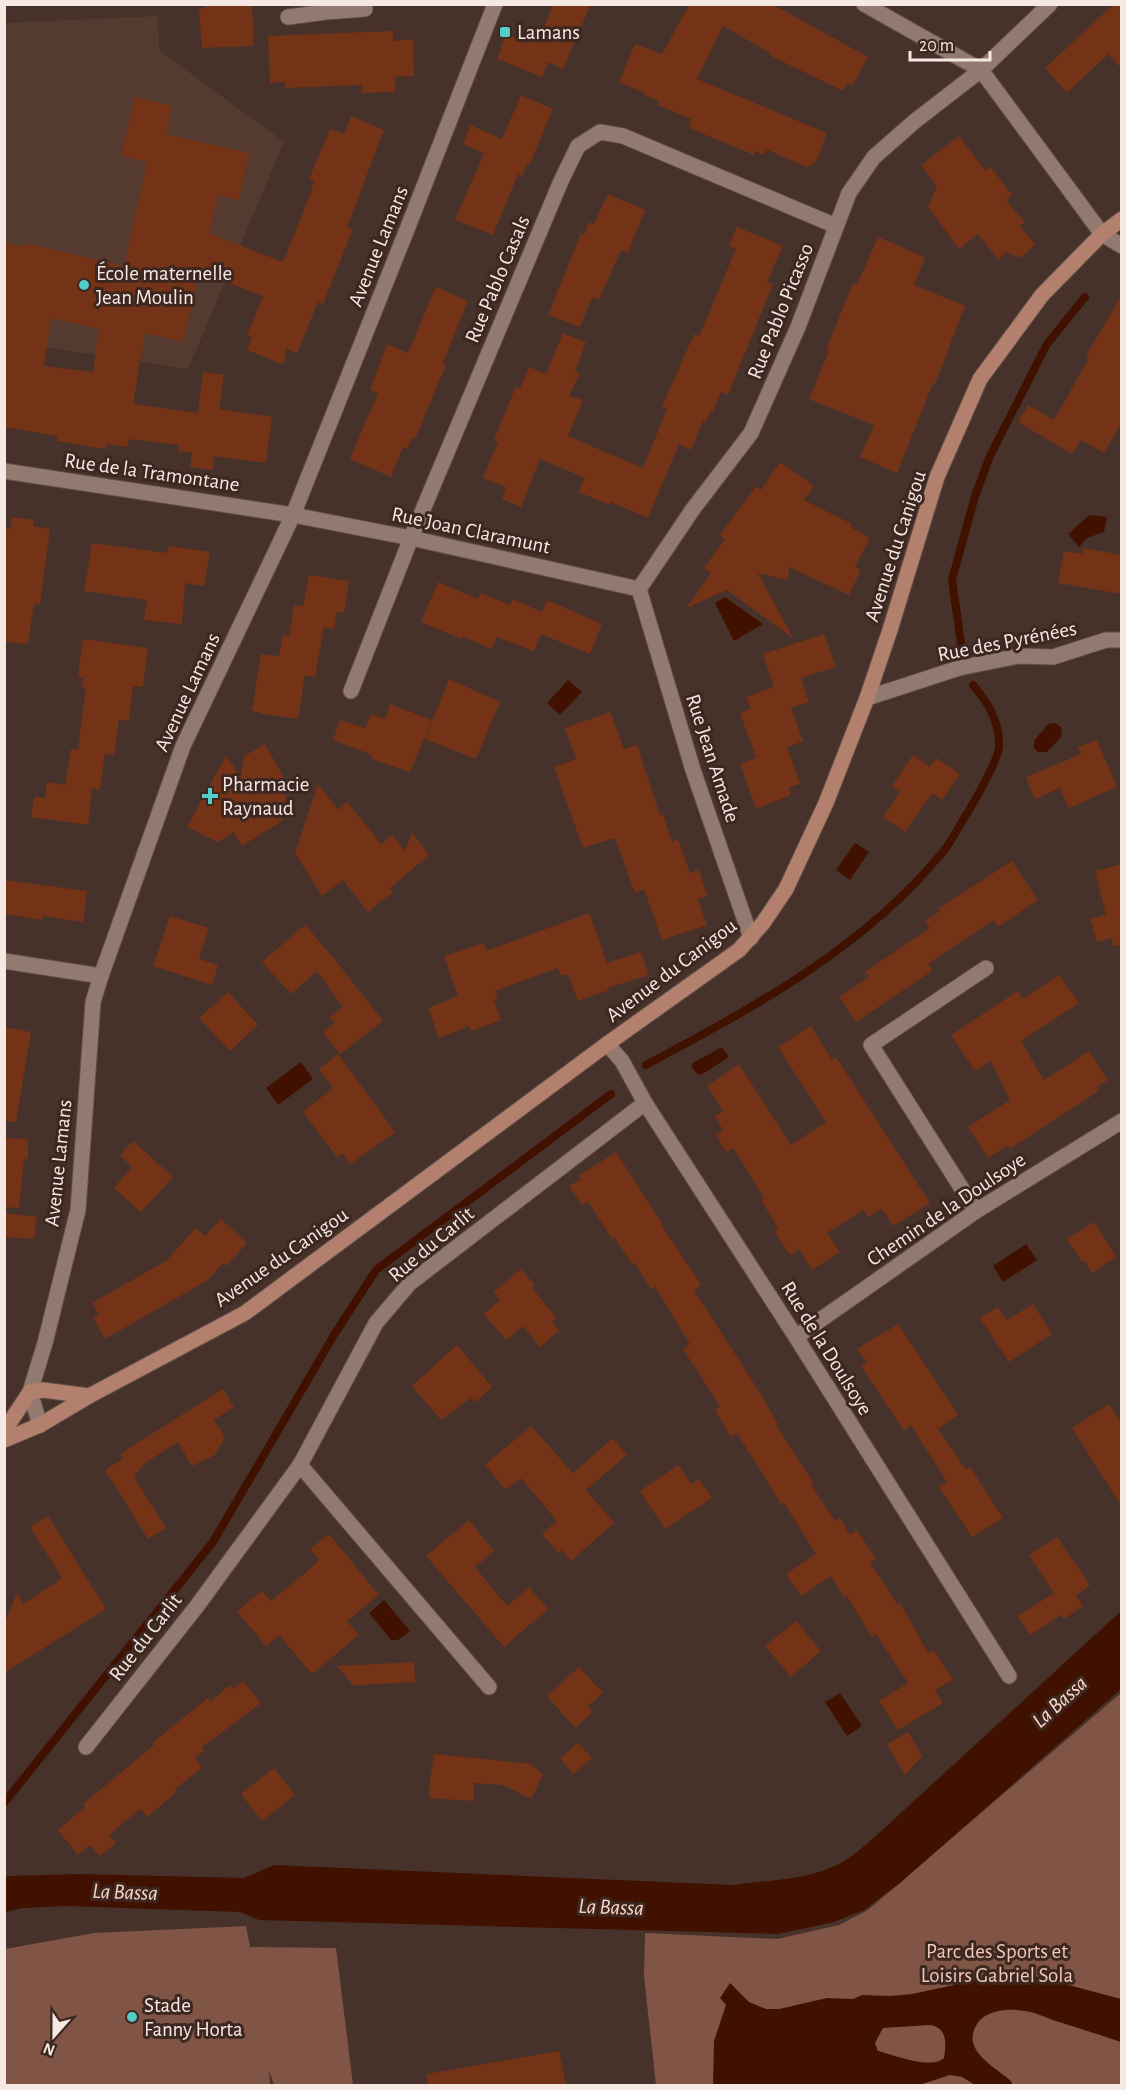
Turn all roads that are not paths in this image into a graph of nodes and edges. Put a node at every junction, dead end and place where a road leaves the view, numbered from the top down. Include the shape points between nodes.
1 (495, 4) edge
2 (864, 4) edge
3 (1050, 4) edge
4 (364, 7) edge
5 (325, 8) edge
6 (288, 18) dead end
7 (981, 70) junction
8 (1122, 219) edge
9 (836, 226) junction
10 (1102, 234) junction
11 (1122, 246) edge
12 (4, 471) edge
13 (293, 515) junction
14 (411, 537) junction
15 (639, 589) junction
16 (1122, 640) edge
17 (351, 691) dead end
18 (867, 698) junction
19 (751, 938) junction
20 (4, 961) edge
21 (986, 968) dead end
22 (101, 976) junction
23 (607, 1044) junction
24 (645, 1103) junction
25 (1122, 1121) edge
26 (976, 1211) junction
27 (796, 1337) junction
28 (30, 1392) junction
29 (89, 1396) junction
30 (40, 1425) junction
31 (4, 1431) edge
32 (4, 1440) edge
33 (300, 1465) junction
34 (1009, 1676) dead end
35 (489, 1687) dead end
36 (86, 1747) dead end

1 - 13 street, Avenue Lamans
2 - 7 street
3 - 7 street, Rue Pablo Picasso
4 - 5 street
5 - 6 street
7 - 9 street, Rue Pablo Picasso via 874,157 849,193
7 - 10 street
8 - 10 street, Avenue du Canigou
9 - 14 street, Rue Pablo Casals via 623,136 600,132 578,146
9 - 15 street, Rue Pablo Picasso via 798,327 751,433
10 - 11 street
10 - 18 street, Avenue du Canigou via 1042,295 980,379 938,477
12 - 13 street, Rue de la Tramontane
13 - 14 street, Rue Joan Claramunt
13 - 22 street, Avenue Lamans via 183,746
14 - 15 street, Rue Joan Claramunt
14 - 17 street, Rue Pablo Casals
15 - 19 street, Rue Jean Amade via 693,770
16 - 18 street, Rue des Pyrénées via 1106,640 1053,657 1019,656 958,668
18 - 19 street, Avenue du Canigou via 826,803 786,889
19 - 23 street, Avenue du Canigou
20 - 22 street
21 - 26 street via 871,1045
22 - 28 street, Avenue Lamans via 93,1002 78,1210
23 - 24 street, Rue de la Doulsoye via 622,1061
23 - 29 street, Avenue du Canigou via 245,1312
24 - 27 street, Rue de la Doulsoye
24 - 33 street, Rue du Carlit via 410,1284 376,1323
25 - 26 street, Chemin de la Doulsoye
26 - 27 street, Chemin de la Doulsoye
27 - 34 street, Rue de la Doulsoye
28 - 29 street
28 - 30 street
28 - 31 street
29 - 30 street, Avenue du Canigou
30 - 32 street, Avenue du Canigou
33 - 35 street
33 - 36 street, Rue du Carlit via 197,1606

